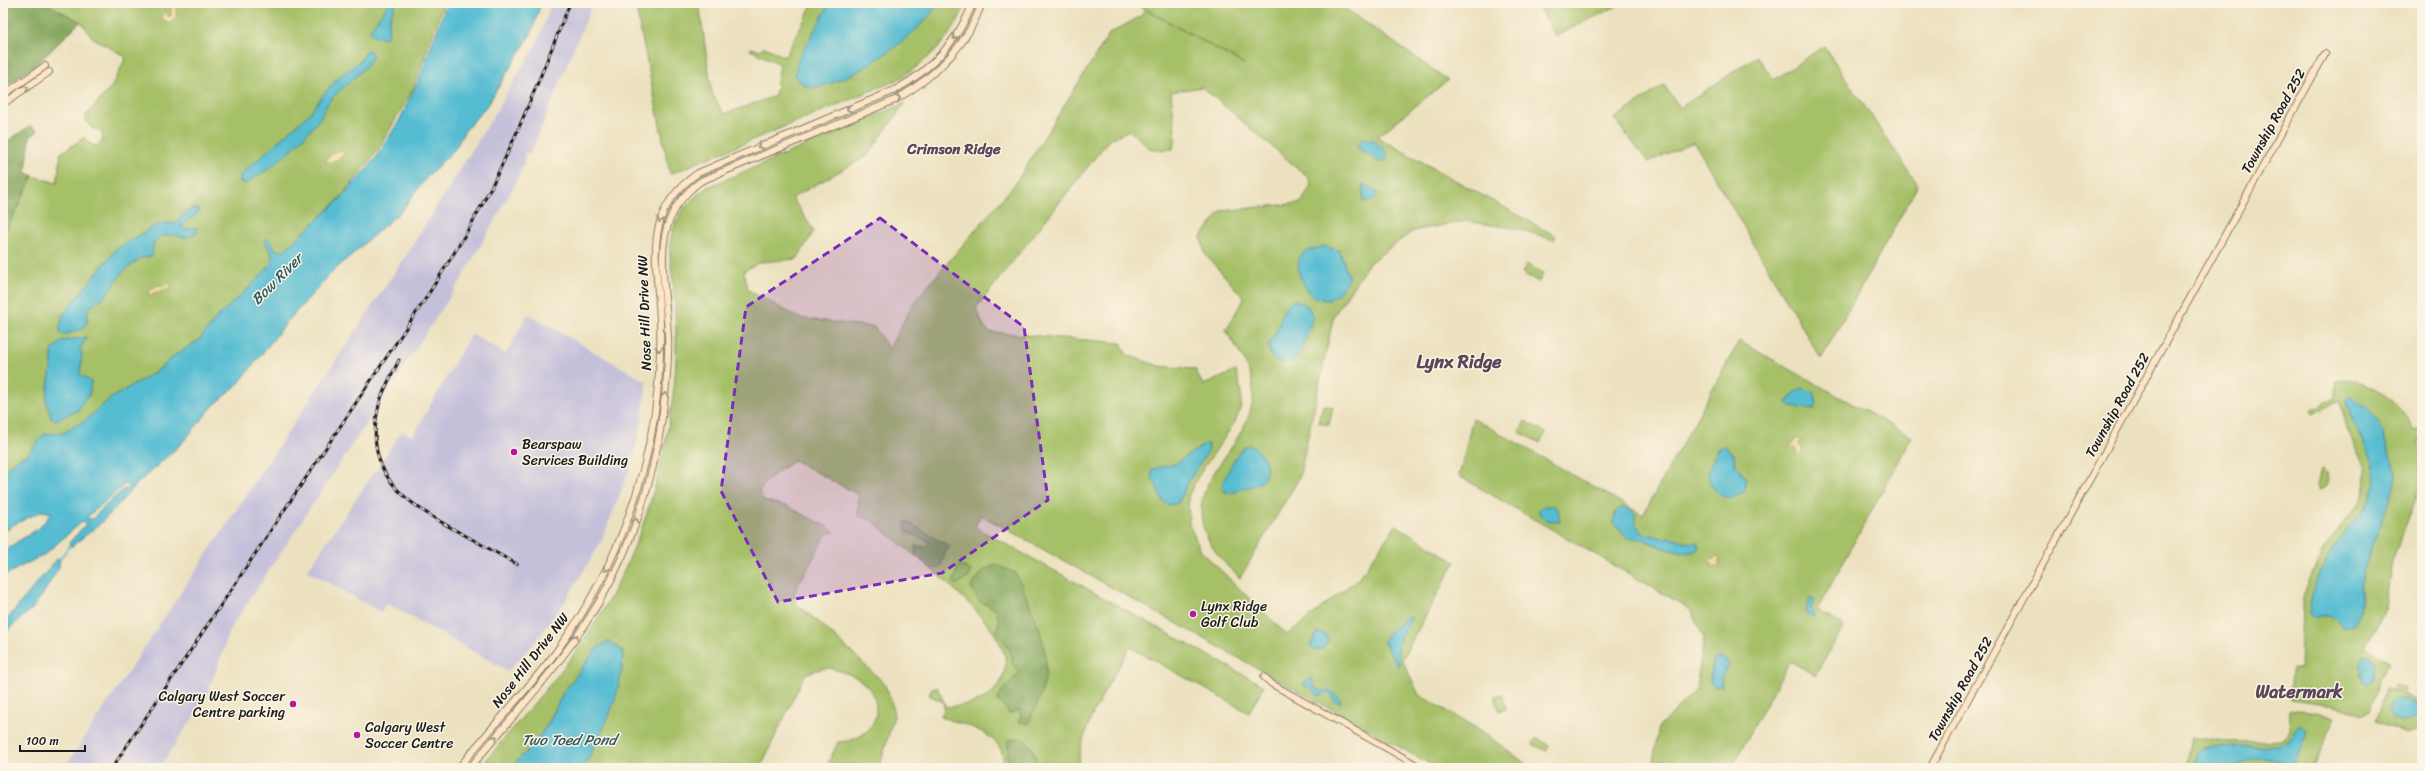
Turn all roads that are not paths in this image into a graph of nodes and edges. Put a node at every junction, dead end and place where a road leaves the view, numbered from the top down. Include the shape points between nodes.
1 (973, 3) edge
2 (982, 3) edge
3 (2325, 54) dead end
4 (45, 66) dead end
5 (49, 72) dead end
6 (914, 79) junction
7 (919, 86) junction
8 (3, 95) edge
9 (3, 104) edge
10 (1264, 677) dead end
11 (460, 768) edge
12 (470, 768) edge
13 (1422, 768) edge
14 (1930, 768) edge

1 -> 6 street, Nose Hill Drive NW via 964,24 949,45 930,67
2 - 7 street, Nose Hill Drive NW via 960,46 945,64
3 - 14 street, Township Road 252
4 - 8 street
9 -> 5 street
6 - 7 street
6 -> 11 street, Nose Hill Drive NW via 896,90 698,173 678,188 666,204 659,221 654,247 660,322 655,410 644,465 625,528 598,585 568,634
12 -> 7 street, Nose Hill Drive NW via 553,668 584,625 607,586 635,525 649,480 662,419 668,339 663,241 666,226 677,203 700,181 895,100
10 - 13 street via 1272,684

